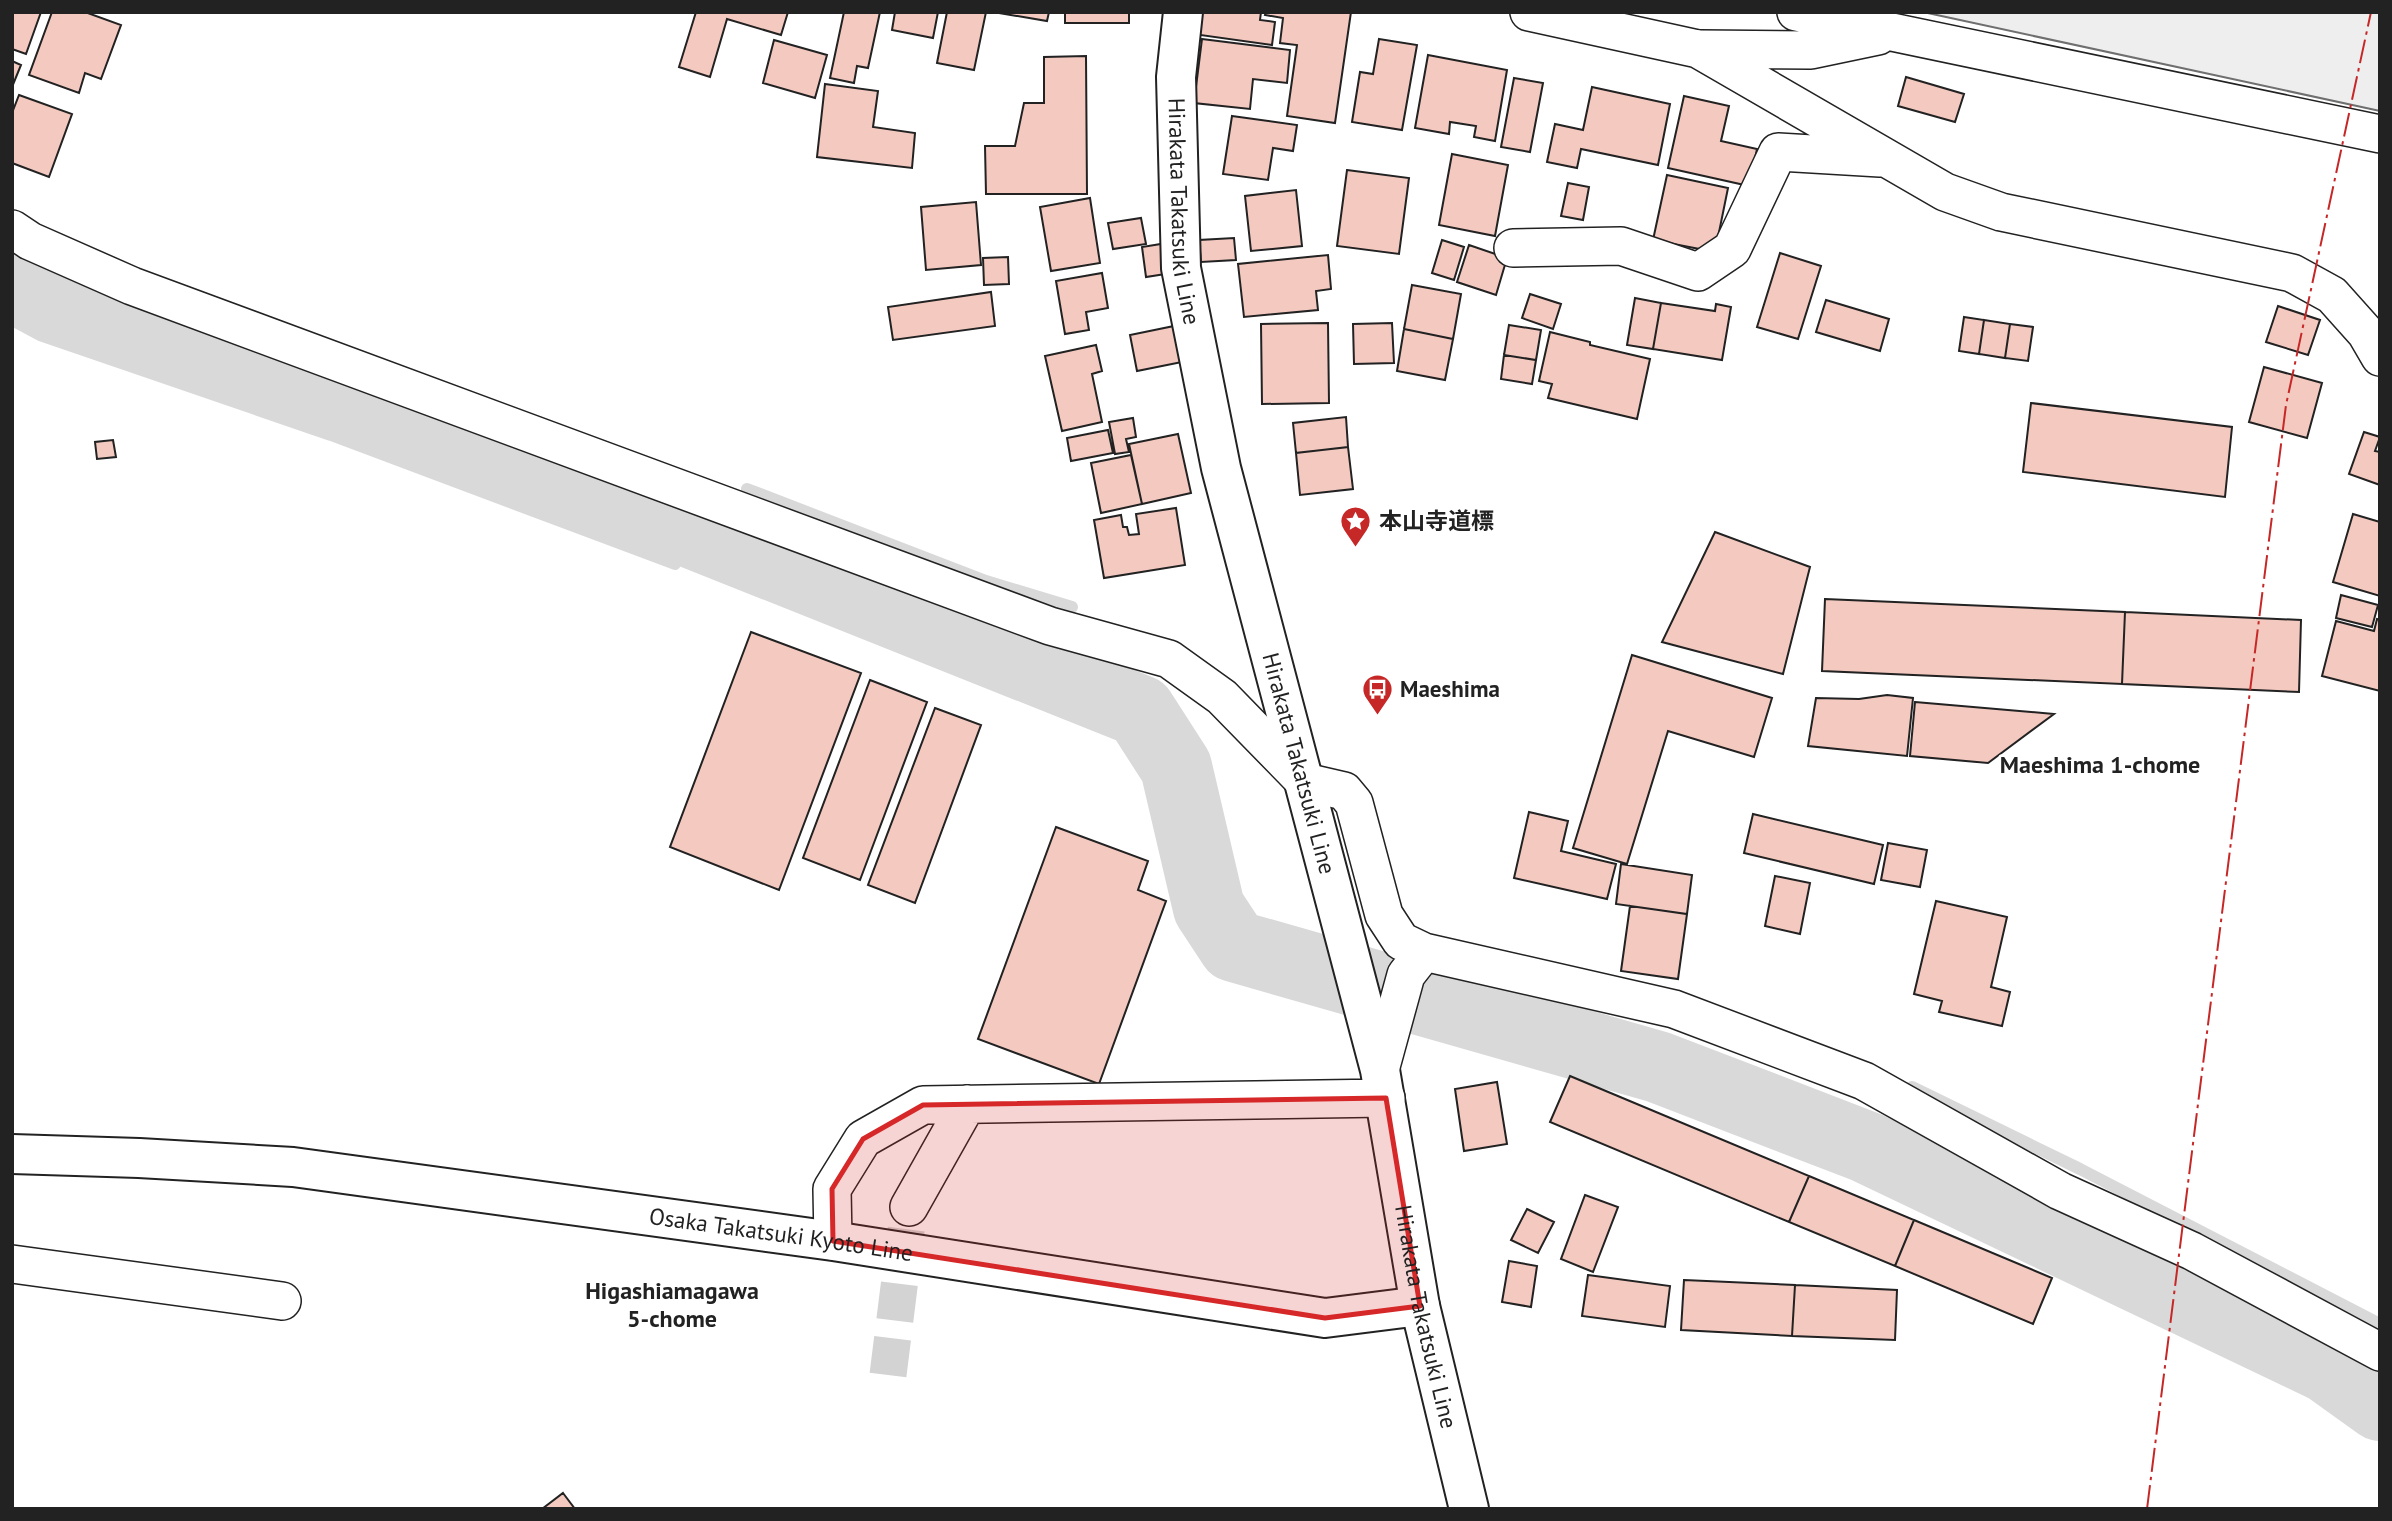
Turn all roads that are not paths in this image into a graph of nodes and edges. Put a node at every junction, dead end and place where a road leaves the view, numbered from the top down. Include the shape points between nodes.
1 (1183, 12) edge
2 (1529, 12) edge
3 (1796, 12) edge
4 (1893, 33) junction
5 (1698, 49) junction
6 (2380, 134) edge
7 (1888, 158) junction
8 (12, 229) edge
9 (1513, 248) dead end
10 (2380, 358) edge
11 (1306, 782) junction
12 (1423, 952) junction
13 (1383, 1084) junction
14 (967, 1104) junction
15 (12, 1137) edge
16 (12, 1154) edge
17 (139, 1158) junction
18 (909, 1207) tunnel mouth
19 (834, 1241) junction
20 (12, 1264) edge
21 (282, 1301) dead end
22 (1420, 1306) junction
23 (2380, 1352) edge
24 (1469, 1509) edge

1 - 11 main road, Hirakata Takatsuki Line via 1176,77 1181,268 1221,468
2 - 5 street
3 - 4 street
4 - 5 street via 1811,50
4 - 6 street
5 - 7 street
7 - 9 street via 1778,152 1732,249 1698,272 1621,246
7 - 10 street via 1945,192 2001,212 2292,273 2332,295 2366,333
8 - 11 street via 132,286 1050,626 1169,659 1222,697
11 - 12 street via 1344,791 1354,803 1384,915 1401,941
11 - 13 main road, Hirakata Takatsuki Line
12 - 13 street via 1406,975
12 - 23 street via 1674,1009 1864,1081 2060,1191 2192,1251
13 - 14 street
13 - 22 main road, Hirakata Takatsuki Line
14 - 18 street
14 - 19 street via 923,1105 863,1139 832,1189
15 - 17 main road, Osaka Takatsuki Kyoto Line
16 - 17 main road, Osaka Takatsuki Kyoto Line
17 - 19 main road, Osaka Takatsuki Kyoto Line via 293,1167
19 - 22 main road, Osaka Takatsuki Kyoto Line via 1325,1318
20 - 21 street
22 - 24 main road, Hirakata Takatsuki Line

